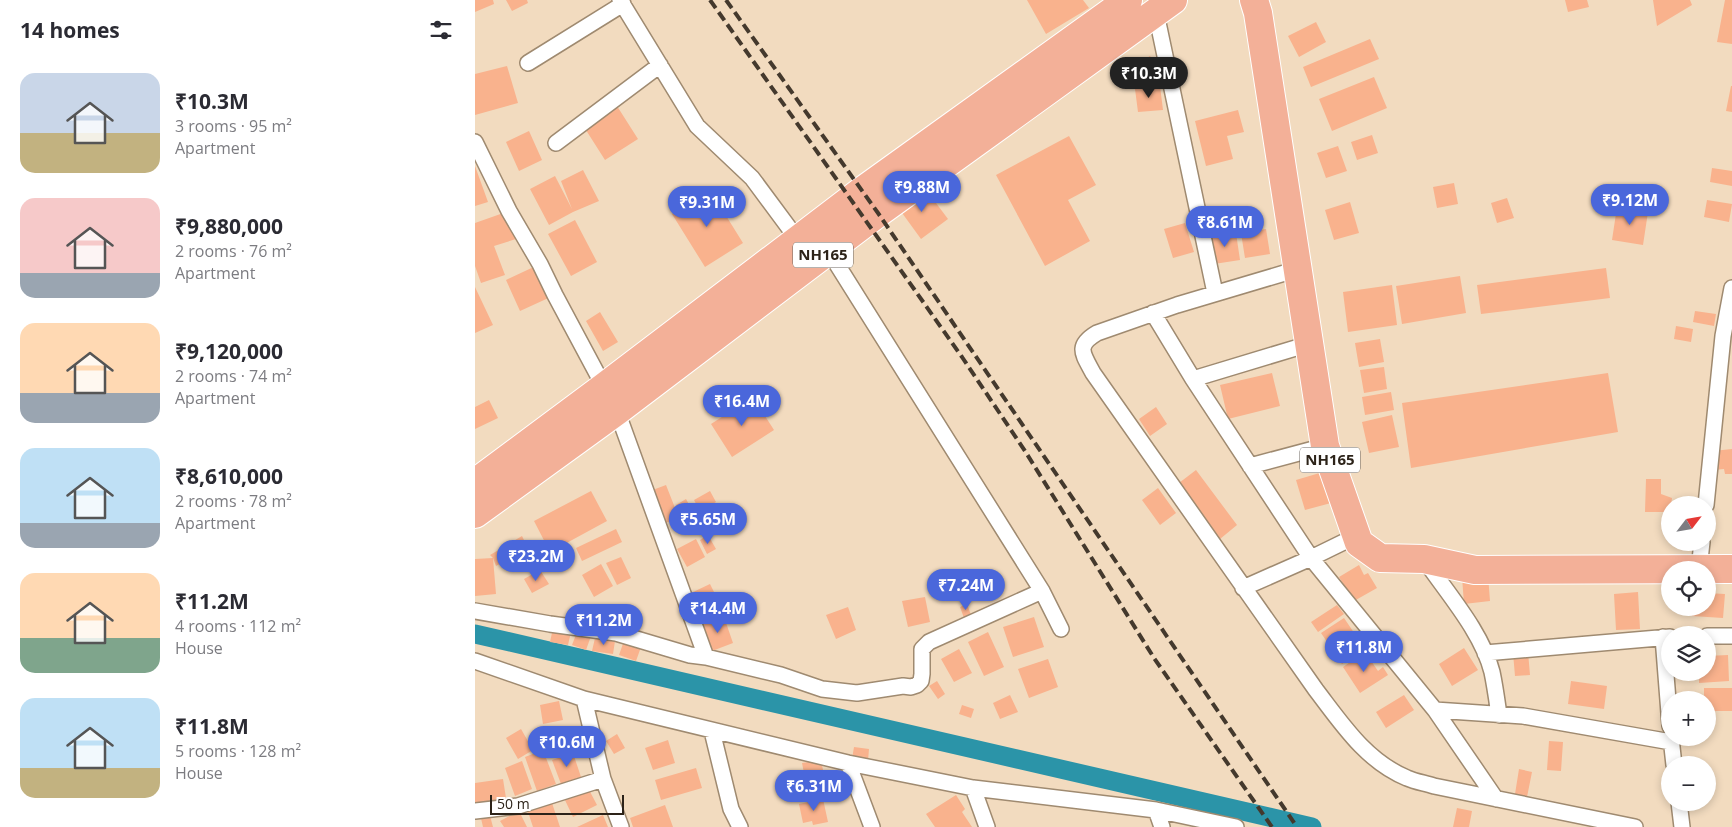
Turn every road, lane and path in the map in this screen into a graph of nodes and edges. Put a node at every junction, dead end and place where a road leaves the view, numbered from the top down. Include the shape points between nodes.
1 (1128, 0) edge
2 (1254, 0) edge
3 (621, 2) edge
4 (1165, 6) edge
5 (528, 63) dead end
6 (660, 65) junction
7 (475, 142) edge
8 (556, 143) dead end
9 (798, 240) junction
10 (828, 250) junction
11 (1298, 269) junction
12 (1732, 288) edge
13 (1215, 293) junction
14 (1153, 313) junction
15 (1309, 344) junction
16 (1193, 379) junction
17 (604, 387) junction
18 (617, 411) junction
19 (1325, 446) junction
20 (1249, 466) junction
21 (475, 482) edge
22 (1707, 496) edge
23 (475, 514) edge
24 (1356, 536) junction
25 (1311, 558) junction
26 (1424, 559) junction
27 (1661, 569) edge
28 (1716, 569) edge
29 (1732, 569) edge
30 (1243, 588) junction
31 (1042, 591) junction
32 (475, 610) edge
33 (1061, 629) dead end
34 (1716, 636) edge
35 (1732, 636) edge
36 (1661, 638) edge
37 (1485, 653) junction
38 (706, 657) junction
39 (475, 661) edge
40 (584, 699) junction
41 (1435, 710) junction
42 (1499, 715) junction
43 (712, 731) junction
44 (1661, 738) edge
45 (848, 763) junction
46 (603, 779) junction
47 (973, 788) junction
48 (1496, 799) junction
49 (1156, 810) junction
50 (475, 811) edge
51 (1680, 811) edge
52 (621, 827) edge
53 (740, 827) edge
54 (872, 827) edge
55 (987, 827) edge
56 (1162, 827) edge
57 (1236, 827) edge
58 (1635, 827) edge
59 (1682, 827) edge

1 - 9 highway, NH165
2 - 11 highway, NH165
3 - 5 street
3 - 6 street
4 - 10 highway, NH165
4 - 13 street
6 - 8 street
6 - 9 street via 697,126 753,178
7 - 17 street
9 - 17 highway, NH165
10 - 18 highway, NH165
10 - 31 street
11 - 13 street
11 - 15 highway, NH165
12 - 22 street via 1723,336
13 - 14 street
14 - 16 street
14 - 30 street via 1086,339 1082,347 1085,358
15 - 16 street
15 - 19 highway, NH165
16 - 20 street
17 - 18 street
17 - 21 highway, NH165
18 - 23 highway, NH165
18 - 38 street
19 - 20 street
19 - 24 highway, NH165
20 - 25 street
24 - 25 street
24 - 26 highway, NH165 via 1359,543 1379,558
25 - 30 street
25 - 41 street
26 - 27 highway, NH165 via 1475,570
26 - 37 street
28 - 29 highway, NH165
30 - 48 street via 1315,690 1355,741 1377,761 1407,778
31 - 33 street
31 - 38 street via 929,642 923,649 921,682 911,687 857,693 822,689 781,674
32 - 38 street via 616,633
34 - 35 street
36 - 37 street
37 - 42 street via 1492,672
39 - 40 street
40 - 43 street
40 - 46 street
41 - 42 street
41 - 48 street
42 - 44 street
43 - 45 street
43 - 53 street via 731,809
45 - 47 street
45 - 54 street
46 - 50 street via 519,806
46 - 52 street
47 - 49 street
47 - 55 street
48 - 58 street
49 - 56 street
49 - 57 street
51 - 59 street

